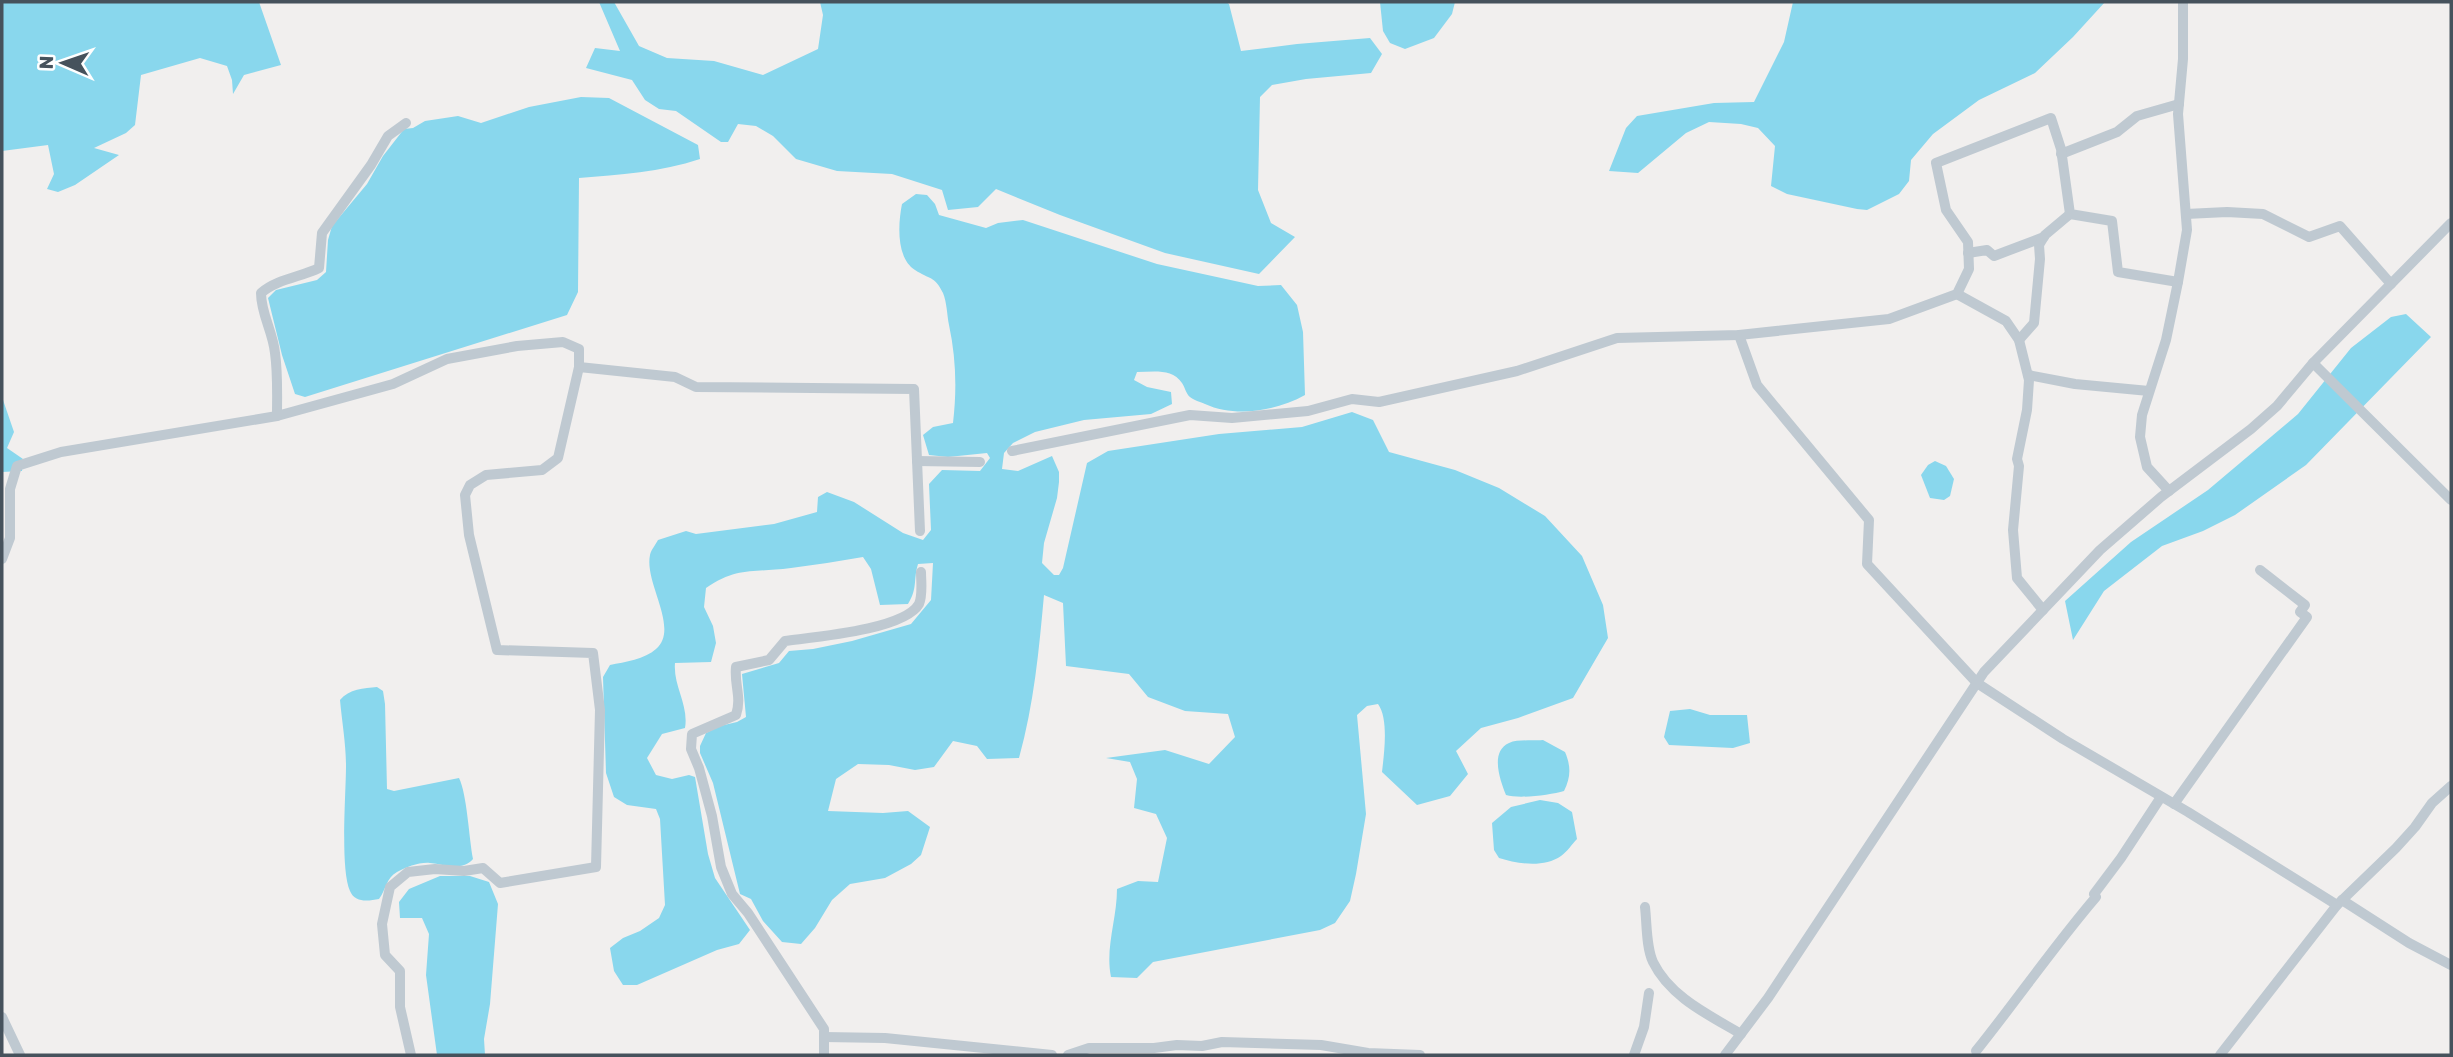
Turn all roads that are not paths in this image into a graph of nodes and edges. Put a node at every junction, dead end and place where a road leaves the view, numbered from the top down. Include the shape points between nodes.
1 (2183, 2) edge
2 (2179, 104) junction
3 (406, 123) dead end
4 (2062, 154) junction
5 (2070, 214) junction
6 (2186, 215) junction
7 (2451, 223) edge
8 (2044, 237) junction
9 (1968, 253) junction
10 (2178, 282) junction
11 (2391, 284) junction
12 (1956, 293) junction
13 (1739, 335) junction
14 (2019, 340) junction
15 (2313, 363) junction
16 (579, 367) junction
17 (2028, 375) junction
18 (2149, 391) junction
19 (278, 416) junction
20 (1012, 451) dead end
21 (917, 461) junction
22 (980, 461) dead end
23 (2169, 491) junction
24 (2451, 500) edge
25 (920, 530) dead end
26 (2, 559) edge
27 (2260, 570) dead end
28 (921, 572) dead end
29 (2043, 610) junction
30 (1976, 683) junction
31 (2451, 786) edge
32 (2161, 797) junction
33 (2175, 804) junction
34 (2340, 902) junction
35 (1645, 907) dead end
36 (2451, 965) edge
37 (1649, 993) dead end
38 (2, 1017) edge
39 (1741, 1034) junction
40 (824, 1037) junction
41 (1976, 1051) dead end
42 (20, 1055) edge
43 (411, 1055) edge
44 (824, 1055) edge
45 (1052, 1055) edge
46 (1068, 1055) edge
47 (1420, 1055) edge
48 (1634, 1055) edge
49 (1725, 1055) edge
50 (2220, 1055) edge

1 - 2 street
2 - 4 street via 2137,116 2117,132
2 - 6 street
3 - 19 street via 388,136 322,233 319,268 261,293 261,309 270,326 275,354
4 - 5 street
4 - 9 street via 2051,118 1936,163 1947,210 1968,242
5 - 8 street
5 - 10 street via 2112,221 2118,272
6 - 10 street
6 - 11 street via 2263,214 2309,237 2340,226
7 - 11 street
8 - 9 street via 1994,256 1987,250
8 - 14 street via 2039,245 2034,323
9 - 12 street via 1969,269
10 - 18 street
11 - 15 street
12 - 13 street via 1889,318
12 - 14 street via 2006,321
13 - 20 street via 1617,338 1517,370 1379,402 1352,399 1308,411 1232,418 1190,415
13 - 30 street via 1757,385 1869,520 1867,564
14 - 17 street
15 - 23 street via 2277,406
15 - 24 street
16 - 19 street via 579,349 563,342 517,346 447,359 393,384
16 - 21 street via 675,377 696,387 914,389
16 - 43 street via 558,458 542,470 486,475 464,495 497,650 593,653 600,710 596,867 500,883 483,868 464,872 435,869 408,872 390,887 382,923 385,955 400,971 400,1007
17 - 18 street
17 - 29 street via 2013,530 2017,578
18 - 23 street via 2140,437 2147,467
19 - 26 street via 61,452 17,466 10,489 10,537
21 - 22 street
21 - 25 street
23 - 29 street via 2100,550
27 - 33 street via 2305,605 2300,612 2307,617
28 - 40 street via 921,601 896,619 836,635 785,641 769,660 736,667 740,703 736,715 692,734 691,750 728,885 824,1030
29 - 30 street
30 - 32 street
30 - 39 street
31 - 34 street
32 - 33 street
32 - 41 street via 2096,897
33 - 34 street
34 - 36 street
34 - 50 street
35 - 39 street via 1652,960 1668,984 1696,1009
37 - 48 street
38 - 42 street
39 - 49 street
40 - 44 street
40 - 45 street via 885,1038
46 - 47 street via 1089,1048 1222,1042

